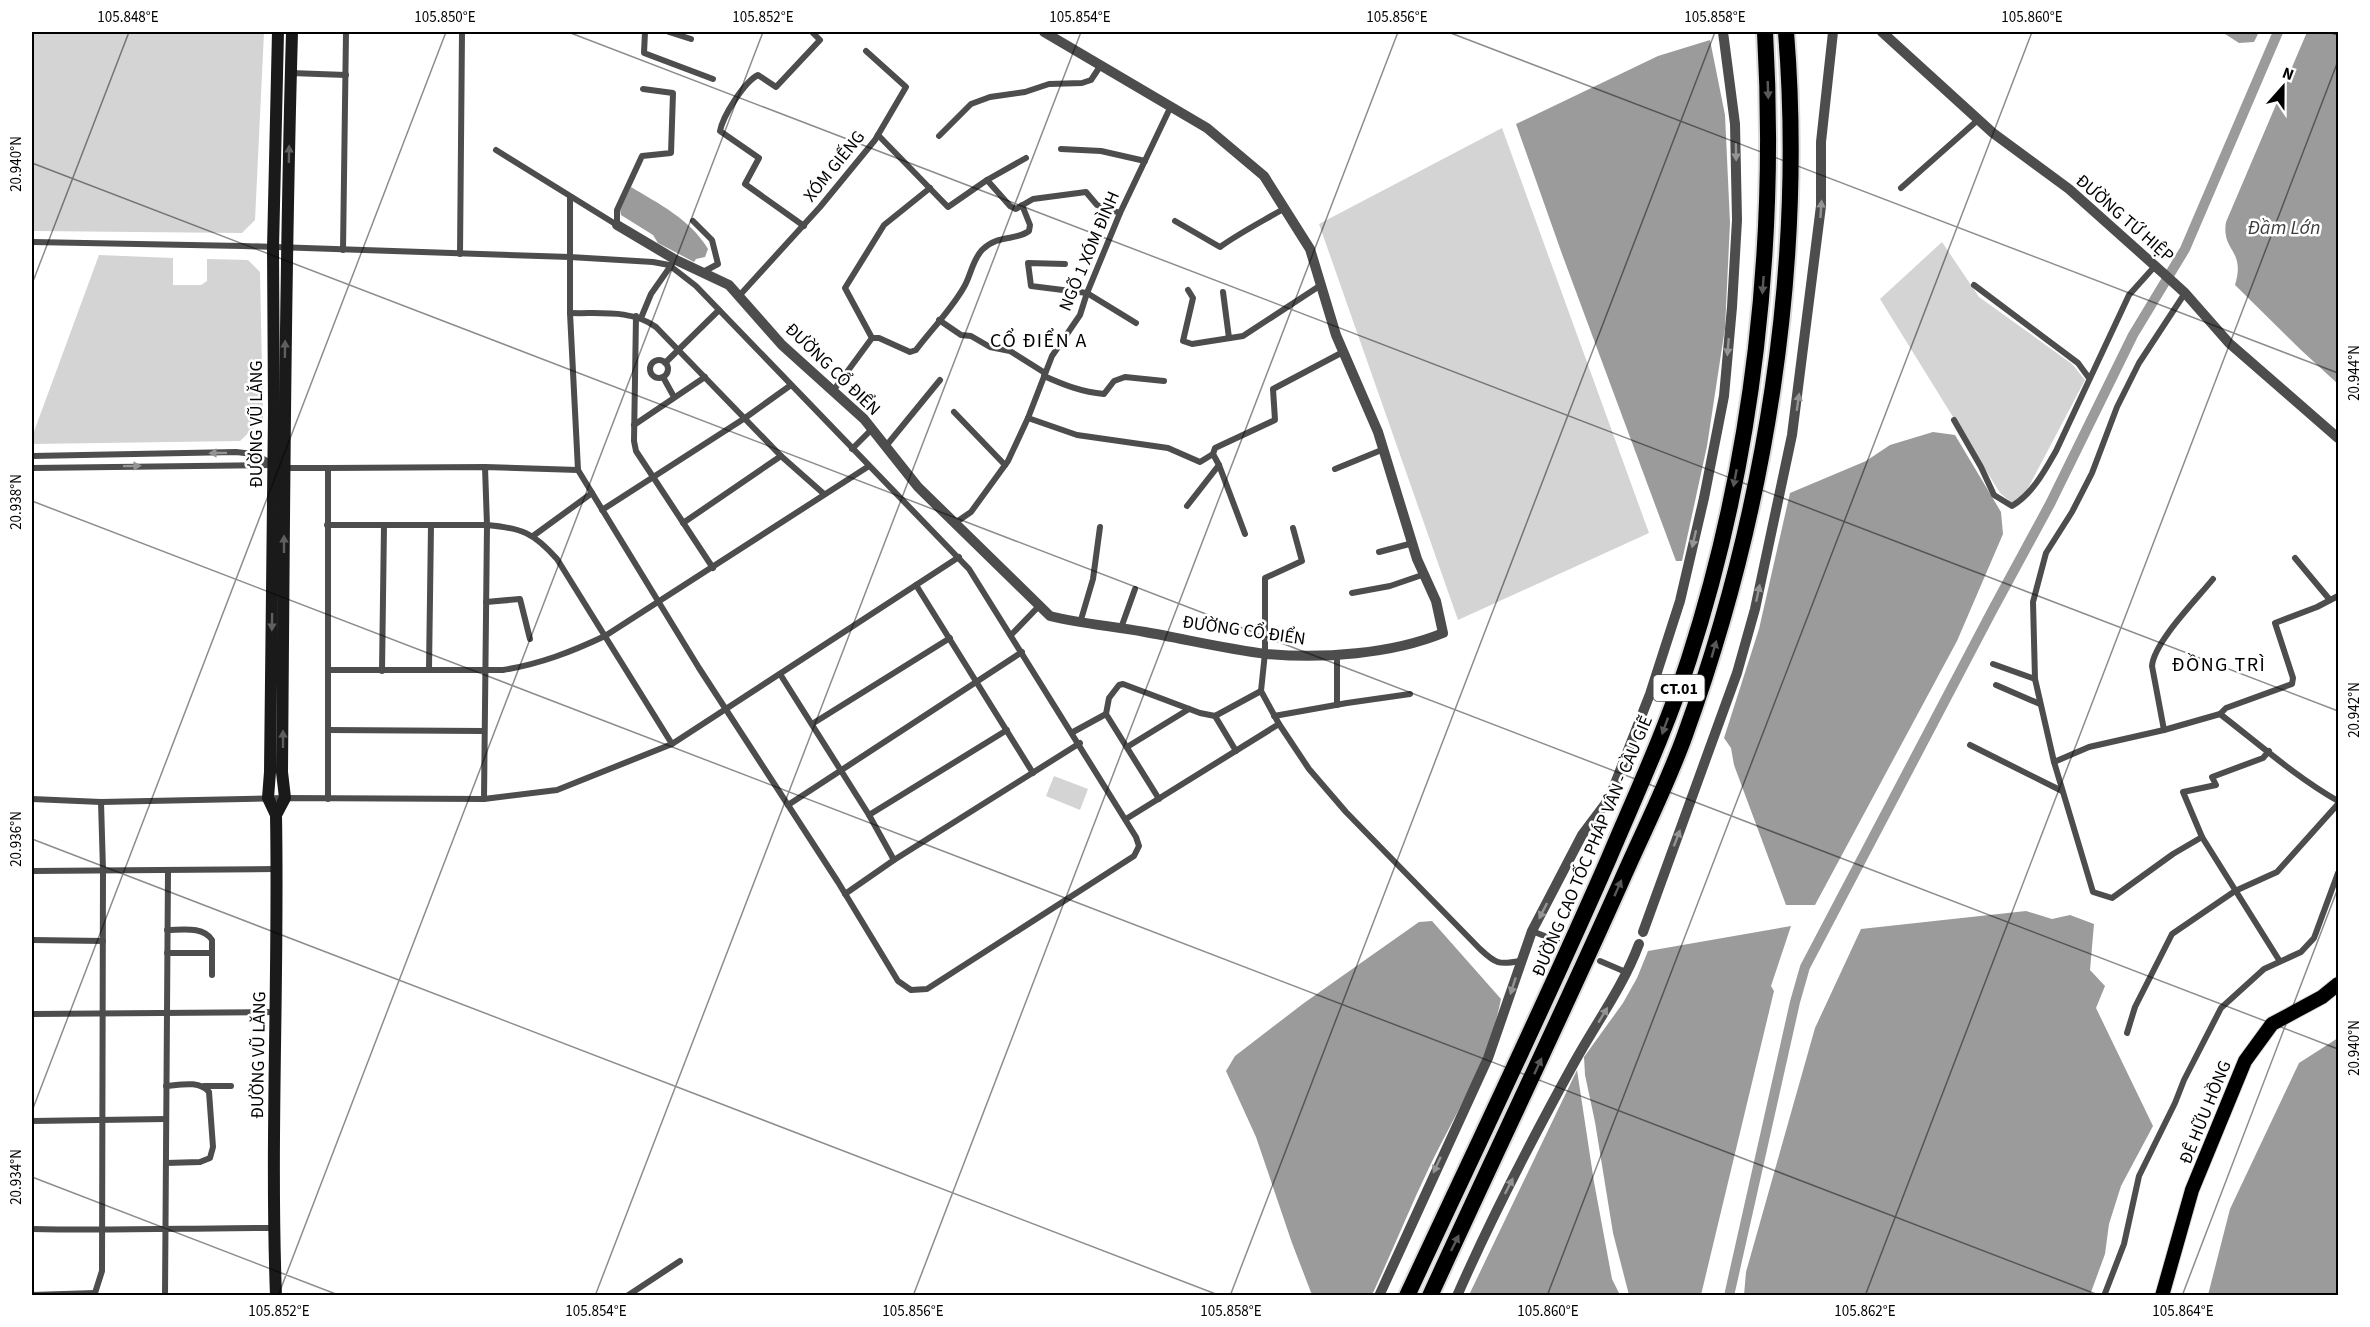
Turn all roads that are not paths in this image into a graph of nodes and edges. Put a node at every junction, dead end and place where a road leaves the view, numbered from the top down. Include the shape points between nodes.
1 (278, 32) edge
2 (292, 32) edge
3 (346, 32) edge
4 (462, 32) edge
5 (645, 32) edge
6 (669, 32) edge
7 (812, 32) edge
8 (1044, 32) edge
9 (1723, 32) edge
10 (1765, 32) edge
11 (1786, 32) edge
12 (1833, 32) edge
13 (1882, 32) edge
14 (691, 39) dead end
15 (866, 51) dead end
16 (1101, 65) junction
17 (291, 73) junction
18 (345, 75) junction
19 (713, 79) dead end
20 (643, 89) dead end
21 (1171, 106) junction
22 (1979, 119) junction
23 (878, 135) junction
24 (939, 136) dead end
25 (1061, 149) dead end
26 (496, 150) dead end
27 (1026, 158) dead end
28 (1145, 160) junction
29 (987, 180) junction
30 (930, 188) junction
31 (1901, 188) dead end
32 (570, 197) junction
33 (1022, 205) junction
34 (1285, 208) junction
35 (1120, 213) junction
36 (1175, 220) dead end
37 (693, 221) dead end
38 (617, 225) junction
39 (804, 226) junction
40 (32, 242) edge
41 (273, 248) junction
42 (286, 249) junction
43 (343, 250) junction
44 (460, 254) junction
45 (570, 256) junction
46 (673, 263) junction
47 (1065, 264) dead end
48 (2159, 269) junction
49 (702, 273) junction
50 (1321, 285) junction
51 (1974, 285) dead end
52 (1188, 290) dead end
53 (2183, 291) junction
54 (1223, 292) dead end
55 (1087, 293) junction
56 (739, 296) junction
57 (719, 310) junction
58 (570, 313) junction
59 (639, 317) junction
60 (939, 320) junction
61 (1136, 322) dead end
62 (872, 338) junction
63 (1229, 338) junction
64 (679, 350) junction
65 (1343, 352) junction
66 (665, 363) junction
67 (634, 369) junction
68 (650, 370) junction
69 (1045, 375) junction
70 (663, 377) junction
71 (705, 377) junction
72 (2089, 378) junction
73 (940, 380) dead end
74 (1164, 381) dead end
75 (791, 385) junction
76 (833, 391) junction
77 (675, 397) junction
78 (954, 412) dead end
79 (745, 418) junction
80 (1028, 418) junction
81 (1954, 420) dead end
82 (634, 425) junction
83 (872, 429) junction
84 (2338, 438) edge
85 (886, 446) junction
86 (852, 448) junction
87 (1384, 449) junction
88 (1213, 454) junction
89 (99, 455) junction
90 (32, 456) edge
91 (781, 456) junction
92 (1005, 465) junction
93 (1219, 465) junction
94 (869, 466) junction
95 (100, 467) junction
96 (279, 467) junction
97 (485, 467) junction
98 (32, 468) edge
99 (328, 468) junction
100 (1335, 469) dead end
101 (578, 470) junction
102 (653, 478) junction
103 (592, 493) junction
104 (824, 494) junction
105 (1187, 506) dead end
106 (602, 510) junction
107 (683, 523) junction
108 (955, 524) junction
109 (327, 525) junction
110 (384, 525) junction
111 (431, 525) junction
112 (487, 525) junction
113 (1100, 527) dead end
114 (1293, 528) dead end
115 (1245, 534) dead end
116 (533, 536) junction
117 (1413, 543) junction
118 (1379, 552) dead end
119 (959, 557) junction
120 (2295, 558) dead end
121 (713, 568) junction
122 (1425, 574) junction
123 (2213, 579) dead end
124 (916, 585) junction
125 (1135, 589) dead end
126 (1352, 593) dead end
127 (2338, 596) edge
128 (2330, 600) junction
129 (486, 602) junction
130 (659, 602) junction
131 (1040, 605) junction
132 (1080, 623) junction
133 (1121, 628) junction
134 (1011, 635) junction
135 (605, 636) junction
136 (950, 638) junction
137 (530, 639) dead end
138 (1022, 652) junction
139 (1265, 653) junction
140 (1337, 654) junction
141 (1993, 664) dead end
142 (429, 669) junction
143 (329, 670) junction
144 (485, 670) junction
145 (382, 671) junction
146 (780, 674) junction
147 (2035, 680) junction
148 (977, 681) junction
149 (1996, 685) dead end
150 (1261, 691) junction
151 (1410, 694) dead end
152 (2040, 704) junction
153 (1337, 705) junction
154 (725, 709) junction
155 (1189, 709) junction
156 (1106, 714) junction
157 (2220, 714) junction
158 (1215, 716) junction
159 (1274, 716) junction
160 (812, 724) junction
161 (1279, 724) junction
162 (328, 730) junction
163 (1007, 730) junction
164 (2164, 730) junction
165 (484, 731) junction
166 (1073, 732) junction
167 (1080, 743) junction
168 (672, 744) junction
169 (1970, 745) dead end
170 (1127, 747) junction
171 (1236, 751) junction
172 (2269, 751) junction
173 (2054, 762) junction
174 (841, 770) junction
175 (1033, 773) junction
176 (2062, 791) junction
177 (268, 798) junction
178 (285, 798) junction
179 (32, 799) edge
180 (328, 799) junction
181 (484, 799) junction
182 (1159, 799) junction
183 (101, 802) junction
184 (2338, 802) edge
185 (788, 805) junction
186 (276, 815) junction
187 (869, 815) junction
188 (1126, 819) junction
189 (2202, 837) junction
190 (894, 860) junction
191 (277, 869) junction
192 (103, 870) junction
193 (32, 871) edge
194 (168, 871) junction
195 (2338, 873) edge
196 (2235, 891) junction
197 (845, 894) junction
198 (167, 930) junction
199 (1532, 931) junction
200 (1643, 932) joint
201 (32, 940) edge
202 (103, 941) junction
203 (1557, 941) dead end
204 (1639, 944) joint
205 (167, 953) junction
206 (212, 953) junction
207 (2279, 960) junction
208 (1520, 961) junction
209 (1600, 961) dead end
210 (1628, 973) junction
211 (212, 975) dead end
212 (2338, 984) edge
213 (276, 1012) junction
214 (32, 1014) edge
215 (167, 1014) junction
216 (103, 1015) junction
217 (2127, 1033) dead end
218 (166, 1086) junction
219 (204, 1086) junction
220 (231, 1086) dead end
221 (166, 1119) junction
222 (102, 1120) junction
223 (32, 1121) edge
224 (166, 1163) junction
225 (165, 1228) junction
226 (274, 1228) junction
227 (32, 1229) edge
228 (102, 1231) junction
229 (680, 1261) dead end
230 (93, 1294) edge
231 (32, 1295) edge
232 (165, 1296) edge
233 (276, 1296) edge
234 (627, 1296) edge
235 (1379, 1296) edge
236 (1407, 1296) edge
237 (1430, 1296) edge
238 (1457, 1296) edge
239 (2104, 1296) edge
240 (2162, 1296) edge

1 - 41 main road, ĐƯỜNG VŨ LĂNG
2 - 17 main road, ĐƯỜNG VŨ LĂNG
3 - 18 street
4 - 44 street
5 - 19 street via 644,54
6 - 14 street
7 - 39 street via 820,40 776,87 758,75 750,79 720,131 759,158 745,184
8 - 16 street, ĐƯỜNG CỔ ĐIỂN
9 -> 199 street via 1735,124 1737,220 1724,396 1704,498 1680,601 1650,694 1609,799 1582,834
10 -> 236 highway, ĐƯỜNG CAO TỐC PHÁP VÂN - CẦU GIẼ / CT.01 via 1769,165 1762,301 1746,423 1715,571 1664,730 1565,960
237 -> 11 highway, CT.01 via 1582,971 1683,739 1733,581 1764,443 1783,302 1790,153
200 -> 12 street via 1737,673 1790,446 1821,206 1821,142
13 - 22 street, ĐƯỜNG TỨ HIỆP
15 - 23 street, XÓM GIẾNG via 906,87
16 - 21 street, ĐƯỜNG CỔ ĐIỂN
16 - 24 street via 1091,80 1082,83 1049,84 971,104
17 - 18 street
42 -> 17 main road, ĐƯỜNG VŨ LĂNG
18 - 43 street
20 - 38 street via 673,93 671,153 642,156 617,210
21 - 28 street, NGÕ 1 XÓM ĐÌNH
21 - 34 street, ĐƯỜNG CỔ ĐIỂN via 1207,128 1264,176
22 - 31 street
22 - 48 street, ĐƯỜNG TỨ HIỆP via 2069,189
23 - 30 street
23 - 39 street, XÓM GIẾNG
25 - 28 street via 1101,151
26 - 32 street
27 - 29 street
28 - 35 street, NGÕ 1 XÓM ĐÌNH
29 - 30 street via 948,207
29 - 33 street via 1010,206 1016,209
30 - 62 street via 884,225 845,288
32 - 38 street
32 - 45 street
33 - 35 street, NGÕ 1 XÓM ĐÌNH via 1033,199 1086,192 1097,205
33 - 60 street via 1029,231 1003,237 982,250 965,286
34 - 36 street via 1220,247
34 - 50 street, ĐƯỜNG CỔ ĐIỂN via 1310,249
35 - 55 street, NGÕ 1 XÓM ĐÌNH
37 - 49 street via 712,240 718,264
38 - 46 street, ĐƯỜNG CỔ ĐIỂN
39 - 56 street, XÓM GIẾNG
40 - 41 street
41 - 42 street
41 - 96 main road, ĐƯỜNG VŨ LĂNG
42 - 43 street
96 -> 42 main road, ĐƯỜNG VŨ LĂNG
43 - 44 street
44 - 45 street
45 - 46 street
45 - 58 street
46 - 49 street, ĐƯỜNG CỔ ĐIỂN
46 - 57 street
46 - 59 street
47 - 55 street, NGÕ 1 XÓM ĐÌNH via 1028,262 1031,286
48 - 53 street, ĐƯỜNG TỨ HIỆP
48 - 72 street via 2128,295
49 - 56 street, ĐƯỜNG CỔ ĐIỂN via 729,285
50 - 63 street via 1243,336
50 - 65 street, ĐƯỜNG CỔ ĐIỂN
51 - 72 street via 2078,363
52 - 63 street via 1194,298 1183,341 1192,344
53 - 84 street, ĐƯỜNG TỨ HIỆP via 2229,343
53 - 147 street via 2139,363 2116,407 2092,473 2046,553 2033,602
54 - 63 street
55 - 61 street, NGÕ 1 XÓM ĐÌNH
55 - 69 street, NGÕ 1 XÓM ĐÌNH via 1080,315 1052,356
56 - 76 street, ĐƯỜNG CỔ ĐIỂN via 782,345
57 - 64 street
57 - 75 street
58 - 59 street
58 - 101 street
59 - 64 street via 656,327
59 - 67 street
60 - 62 street via 916,350 910,352
60 - 69 street via 990,347 1010,351
62 - 76 street
64 - 66 street
64 - 71 street
65 - 87 street, ĐƯỜNG CỔ ĐIỂN
65 - 88 street via 1274,389 1275,420 1215,448
66 - 68 street via 656,360
66 - 70 street via 668,372
67 - 68 street
67 - 82 street
68 - 70 street via 654,377
69 - 74 street via 1072,388 1104,394 1114,381 1125,377
69 - 80 street, NGÕ 1 XÓM ĐÌNH
70 - 77 street
71 - 77 street
71 - 79 street
72 - 81 street via 2045,471 2023,500 2012,506 1994,495
73 - 85 street
75 - 79 street
75 - 86 street
76 - 83 street, ĐƯỜNG CỔ ĐIỂN
77 - 82 street
78 - 92 street
79 - 91 street
79 - 102 street
80 - 88 street via 1077,435 1168,448 1200,462
80 - 92 street, NGÕ 1 XÓM ĐÌNH
82 - 102 street via 636,451
83 - 85 street, ĐƯỜNG CỔ ĐIỂN
83 - 86 street
85 - 108 street, ĐƯỜNG CỔ ĐIỂN via 918,487
86 - 94 street
87 - 100 street
87 - 117 street, ĐƯỜNG CỔ ĐIỂN
88 - 93 street
89 - 90 street
89 - 95 street
96 -> 89 street via 253,454 236,452
91 - 104 street
91 - 107 street
92 - 108 street, NGÕ 1 XÓM ĐÌNH via 971,512
93 - 105 street
93 - 115 street
94 - 104 street
94 - 119 street
95 -> 96 street
95 - 98 street
96 - 99 street
96 -> 177 main road, ĐƯỜNG VŨ LĂNG
178 -> 96 main road, ĐƯỜNG VŨ LĂNG
97 - 99 street
97 - 101 street
97 - 112 street
99 - 109 street
101 - 103 street
102 - 106 street
102 - 107 street
103 - 106 street
103 - 116 street
104 - 121 street
106 - 130 street
107 - 121 street
108 - 131 street, ĐƯỜNG CỔ ĐIỂN
109 - 110 street
109 - 143 street
110 - 111 street
110 - 145 street
111 - 112 street
111 - 142 street
112 - 116 street via 509,527
112 - 129 street
113 - 132 street via 1093,579
114 - 139 street via 1302,561 1265,578
116 - 135 street via 557,559
117 - 118 street
117 - 122 street, ĐƯỜNG CỔ ĐIỂN
119 - 124 street
119 - 134 street
120 - 128 street
121 - 130 street
122 - 126 street
122 - 140 street, ĐƯỜNG CỔ ĐIỂN via 1443,633 1424,641
123 - 164 street via 2176,622 2152,659
124 - 136 street
124 - 146 street
125 - 133 street
127 - 128 street
128 - 157 street via 2275,623 2292,684 2226,708
129 - 137 street via 522,600
129 - 144 street
130 - 135 street
130 - 154 street
131 - 132 street, ĐƯỜNG CỔ ĐIỂN via 1050,616
131 - 134 street
132 - 133 street, ĐƯỜNG CỔ ĐIỂN
133 - 139 street, ĐƯỜNG CỔ ĐIỂN
134 - 138 street
135 - 144 street via 531,665
135 - 168 street
136 - 148 street
136 - 160 street
138 - 148 street
138 - 166 street
139 - 140 street, ĐƯỜNG CỔ ĐIỂN via 1306,657
139 - 150 street
140 - 153 street
141 - 147 street
142 - 144 street
142 - 145 street
143 - 145 street
143 - 162 street
144 - 165 street
146 - 154 street
146 - 160 street
147 - 152 street
148 - 163 street
148 - 174 street
149 - 152 street
150 - 158 street
150 - 159 street
151 - 153 street
152 - 173 street
153 - 159 street
154 - 168 street
154 - 185 street
155 - 156 street via 1123,684 1109,698
155 - 158 street
155 - 170 street
156 - 166 street
156 - 170 street
157 - 164 street
157 - 172 street
158 - 171 street
159 - 161 street
160 - 174 street
161 - 171 street
161 - 208 street via 1309,769 1346,812 1480,949 1494,962
162 - 165 street
162 - 180 street
163 - 175 street
163 - 187 street
164 - 173 street via 2089,747
165 - 181 street
166 - 167 street
167 - 175 street
167 - 188 street
168 - 181 street via 557,790
169 - 176 street
170 - 182 street
171 - 182 street
172 - 184 street via 2309,785
172 - 189 street via 2263,758 2212,777 2216,785 2183,792
173 - 176 street
174 - 185 street
174 - 187 street
175 - 190 street
176 - 189 street via 2093,892 2102,896 2112,898
177 - 178 street
177 - 183 street
177 - 186 main road, ĐƯỜNG VŨ LĂNG
178 - 180 street
178 - 186 main road, ĐƯỜNG VŨ LĂNG
179 - 183 street
180 - 181 street
182 - 188 street
183 - 192 street
184 - 196 street via 2277,872
185 - 197 street
186 - 191 main road, ĐƯỜNG VŨ LĂNG
187 - 190 street
188 - 197 street via 1138,846 1134,856 927,989 911,990 898,981
189 - 196 street
190 - 197 street
191 - 194 street
191 - 213 main road, ĐƯỜNG VŨ LĂNG
192 - 193 street
192 - 194 street
192 - 202 street
194 - 198 street
195 - 207 street via 2314,938 2301,952
196 - 207 street
196 - 217 street via 2172,934 2135,1007
198 - 205 street
198 - 206 street via 204,932 212,940
199 - 203 street
199 - 208 street
200 - 204 street
201 - 202 street
202 - 216 street
204 - 210 street
205 - 206 street
205 - 215 street
206 - 211 street
207 - 239 street via 2221,1008 2197,1054 2139,1176 2124,1244
208 -> 235 street via 1488,1058
209 - 210 street
238 -> 210 street via 1537,1131
212 - 240 main road, ĐÊ HỮU HỒNG via 2272,1024 2245,1061 2192,1190
213 - 215 street
213 - 226 main road, ĐƯỜNG VŨ LĂNG
214 - 216 street
215 - 216 street
215 - 218 street
216 - 222 street
218 - 219 street
218 - 221 street
219 - 220 street
219 - 224 street via 209,1092 213,1147 210,1158
221 - 222 street
221 - 224 street
222 - 223 street
222 - 228 street
224 - 225 street
225 - 226 street
225 - 228 street
225 - 232 street
226 - 233 main road, ĐƯỜNG VŨ LĂNG
227 - 228 street
228 - 230 street via 102,1271
229 - 234 street
230 - 231 street

